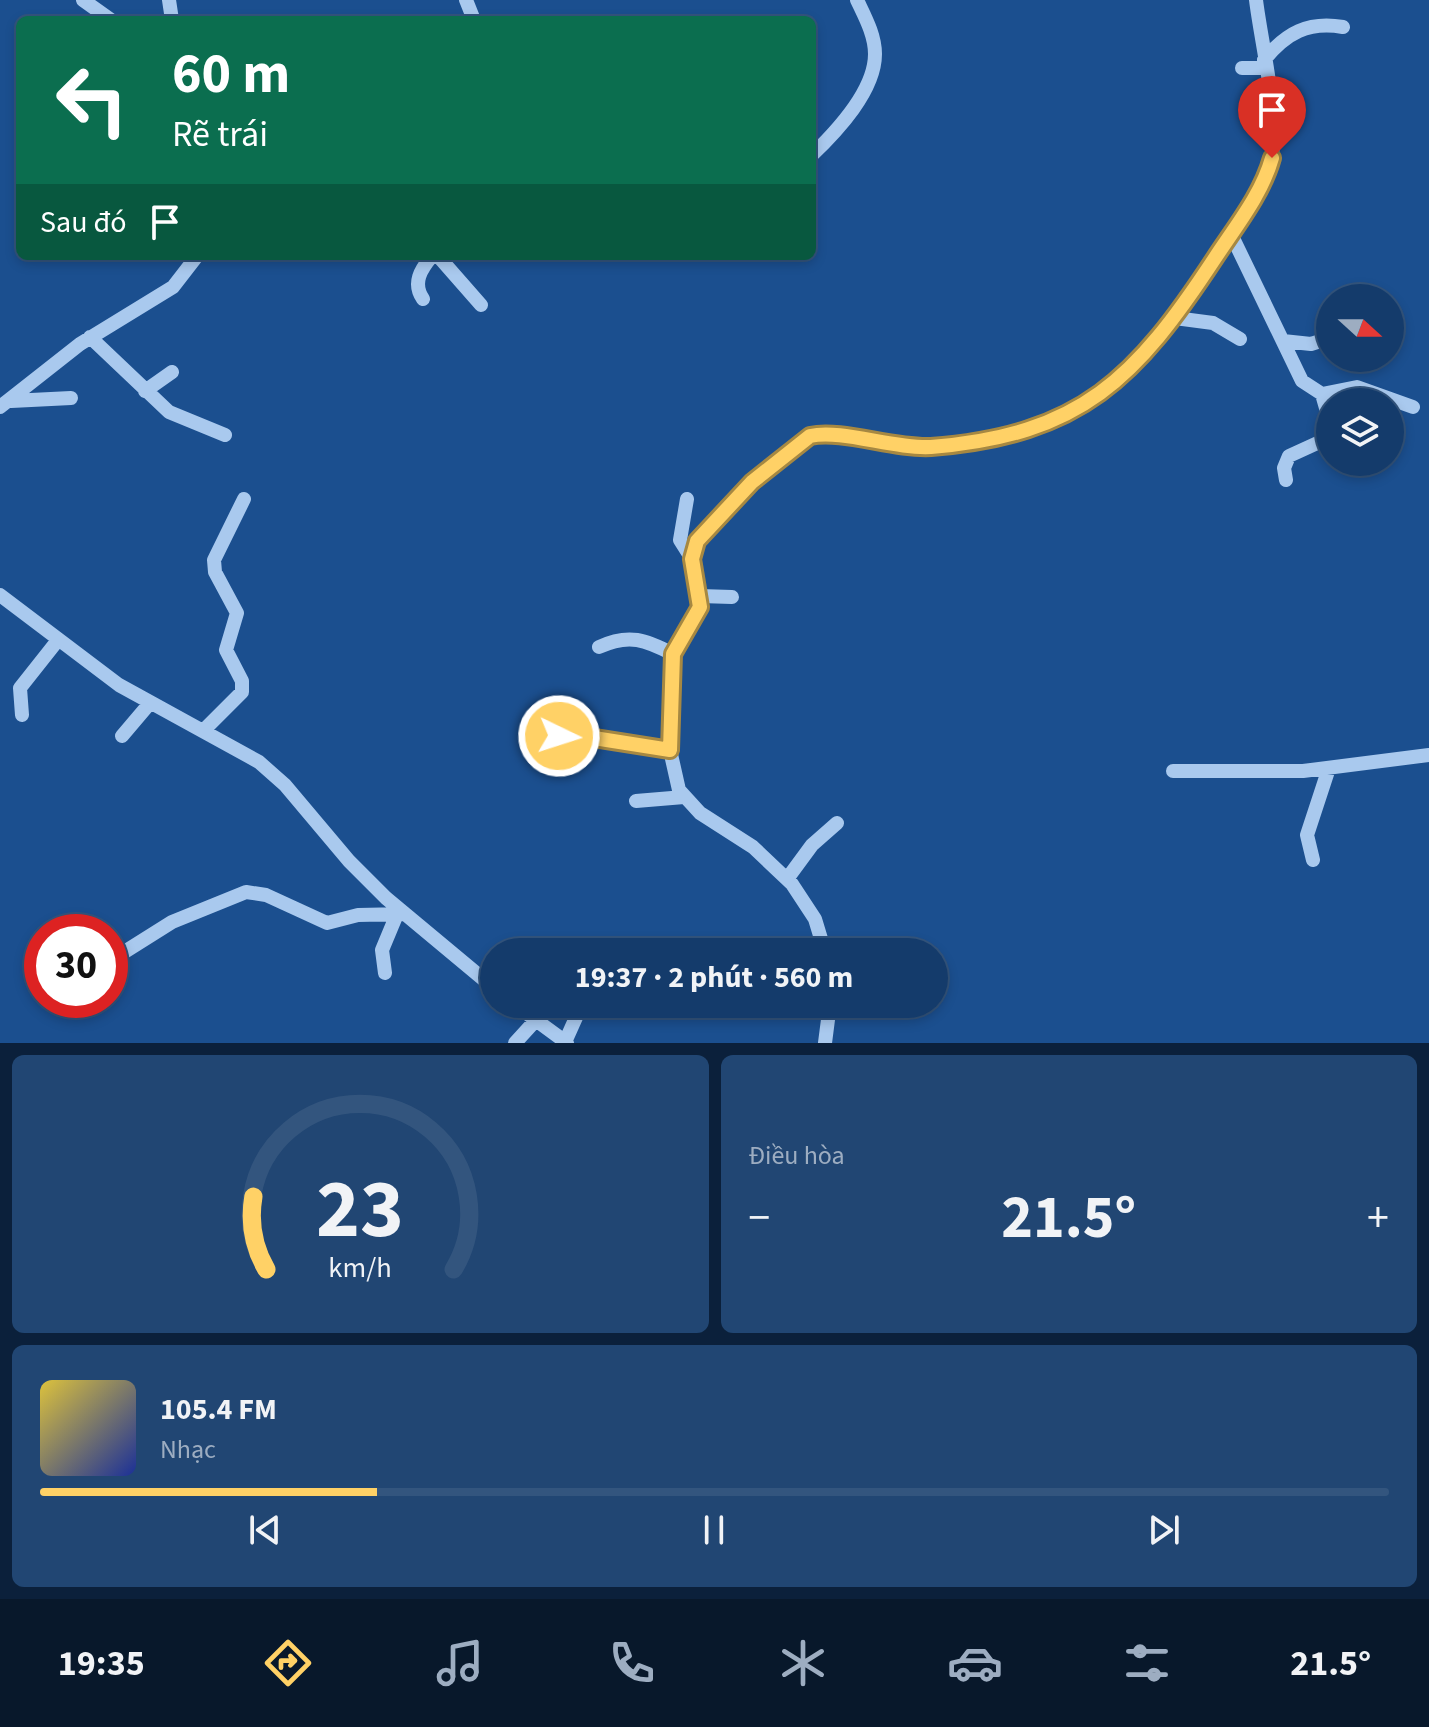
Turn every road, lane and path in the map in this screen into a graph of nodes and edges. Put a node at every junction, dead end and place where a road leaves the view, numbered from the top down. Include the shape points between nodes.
1 (83, 0) edge
2 (857, 0) edge
3 (1256, 0) edge
4 (105, 16) edge
5 (1343, 27) dead end
6 (1264, 64) junction
7 (1242, 68) dead end
8 (816, 150) edge
9 (1231, 234) junction
10 (194, 260) edge
11 (432, 260) edge
12 (439, 260) edge
13 (423, 299) dead end
14 (481, 305) dead end
15 (1175, 318) junction
16 (90, 337) junction
17 (1240, 339) dead end
18 (1283, 341) junction
19 (1316, 342) edge
20 (172, 372) dead end
21 (1316, 390) edge
22 (145, 391) junction
23 (71, 398) dead end
24 (5, 404) edge
25 (1404, 404) edge
26 (1413, 407) dead end
27 (225, 435) dead end
28 (1316, 444) edge
29 (1286, 480) dead end
30 (244, 499) dead end
31 (687, 499) dead end
32 (692, 559) junction
33 (0, 595) edge
34 (700, 596) junction
35 (732, 597) dead end
36 (58, 640) junction
37 (599, 647) dead end
38 (673, 654) junction
39 (150, 703) junction
40 (22, 715) dead end
41 (558, 728) dead end
42 (205, 729) junction
43 (122, 736) dead end
44 (670, 750) junction
45 (1429, 755) edge
46 (1329, 768) junction
47 (1173, 771) dead end
48 (684, 797) junction
49 (636, 801) dead end
50 (837, 823) dead end
51 (1313, 860) dead end
52 (787, 879) junction
53 (401, 914) junction
54 (821, 938) edge
55 (128, 950) edge
56 (385, 973) dead end
57 (480, 977) edge
58 (531, 1018) edge
59 (576, 1018) edge
60 (828, 1018) edge
61 (535, 1021) junction
62 (566, 1042) edge
63 (515, 1043) edge
64 (825, 1043) edge

1 - 4 street
2 - 8 street via 874,42 873,69 851,110
3 - 6 street
5 - 6 street via 1326,24 1299,30 1286,37
6 - 7 street
6 - 9 street via 1272,158 1262,185
9 - 15 street
9 - 18 street
10 - 16 street via 173,287
11 - 13 street via 418,278
12 - 14 street
15 - 17 street via 1213,323
15 - 32 street via 1121,377 1044,425 932,447 810,436 721,513 697,541
16 - 22 street
16 - 24 street
18 - 19 street
18 - 21 street via 1302,381
20 - 22 street
22 - 27 street via 180,420
23 - 24 street
25 - 26 street
28 - 29 street via 1289,456
30 - 42 street via 214,560 237,613 226,650 242,692
31 - 32 street via 680,540
32 - 34 street
33 - 36 street
34 - 35 street
34 - 38 street via 693,624
36 - 39 street
36 - 40 street via 20,688
37 - 38 street via 628,637
38 - 44 street
39 - 42 street
39 - 43 street
41 - 44 street via 567,743 594,738
42 - 53 street via 274,773
44 - 48 street via 673,777
45 - 46 street
46 - 47 street
46 - 51 street via 1307,835
48 - 49 street
48 - 52 street
50 - 52 street
52 - 54 street via 815,919
53 - 55 street via 358,915 327,923 266,895 246,892 172,922
53 - 56 street via 382,950
53 - 57 street
58 - 61 street
59 - 62 street
60 - 64 street
61 - 62 street
61 - 63 street

